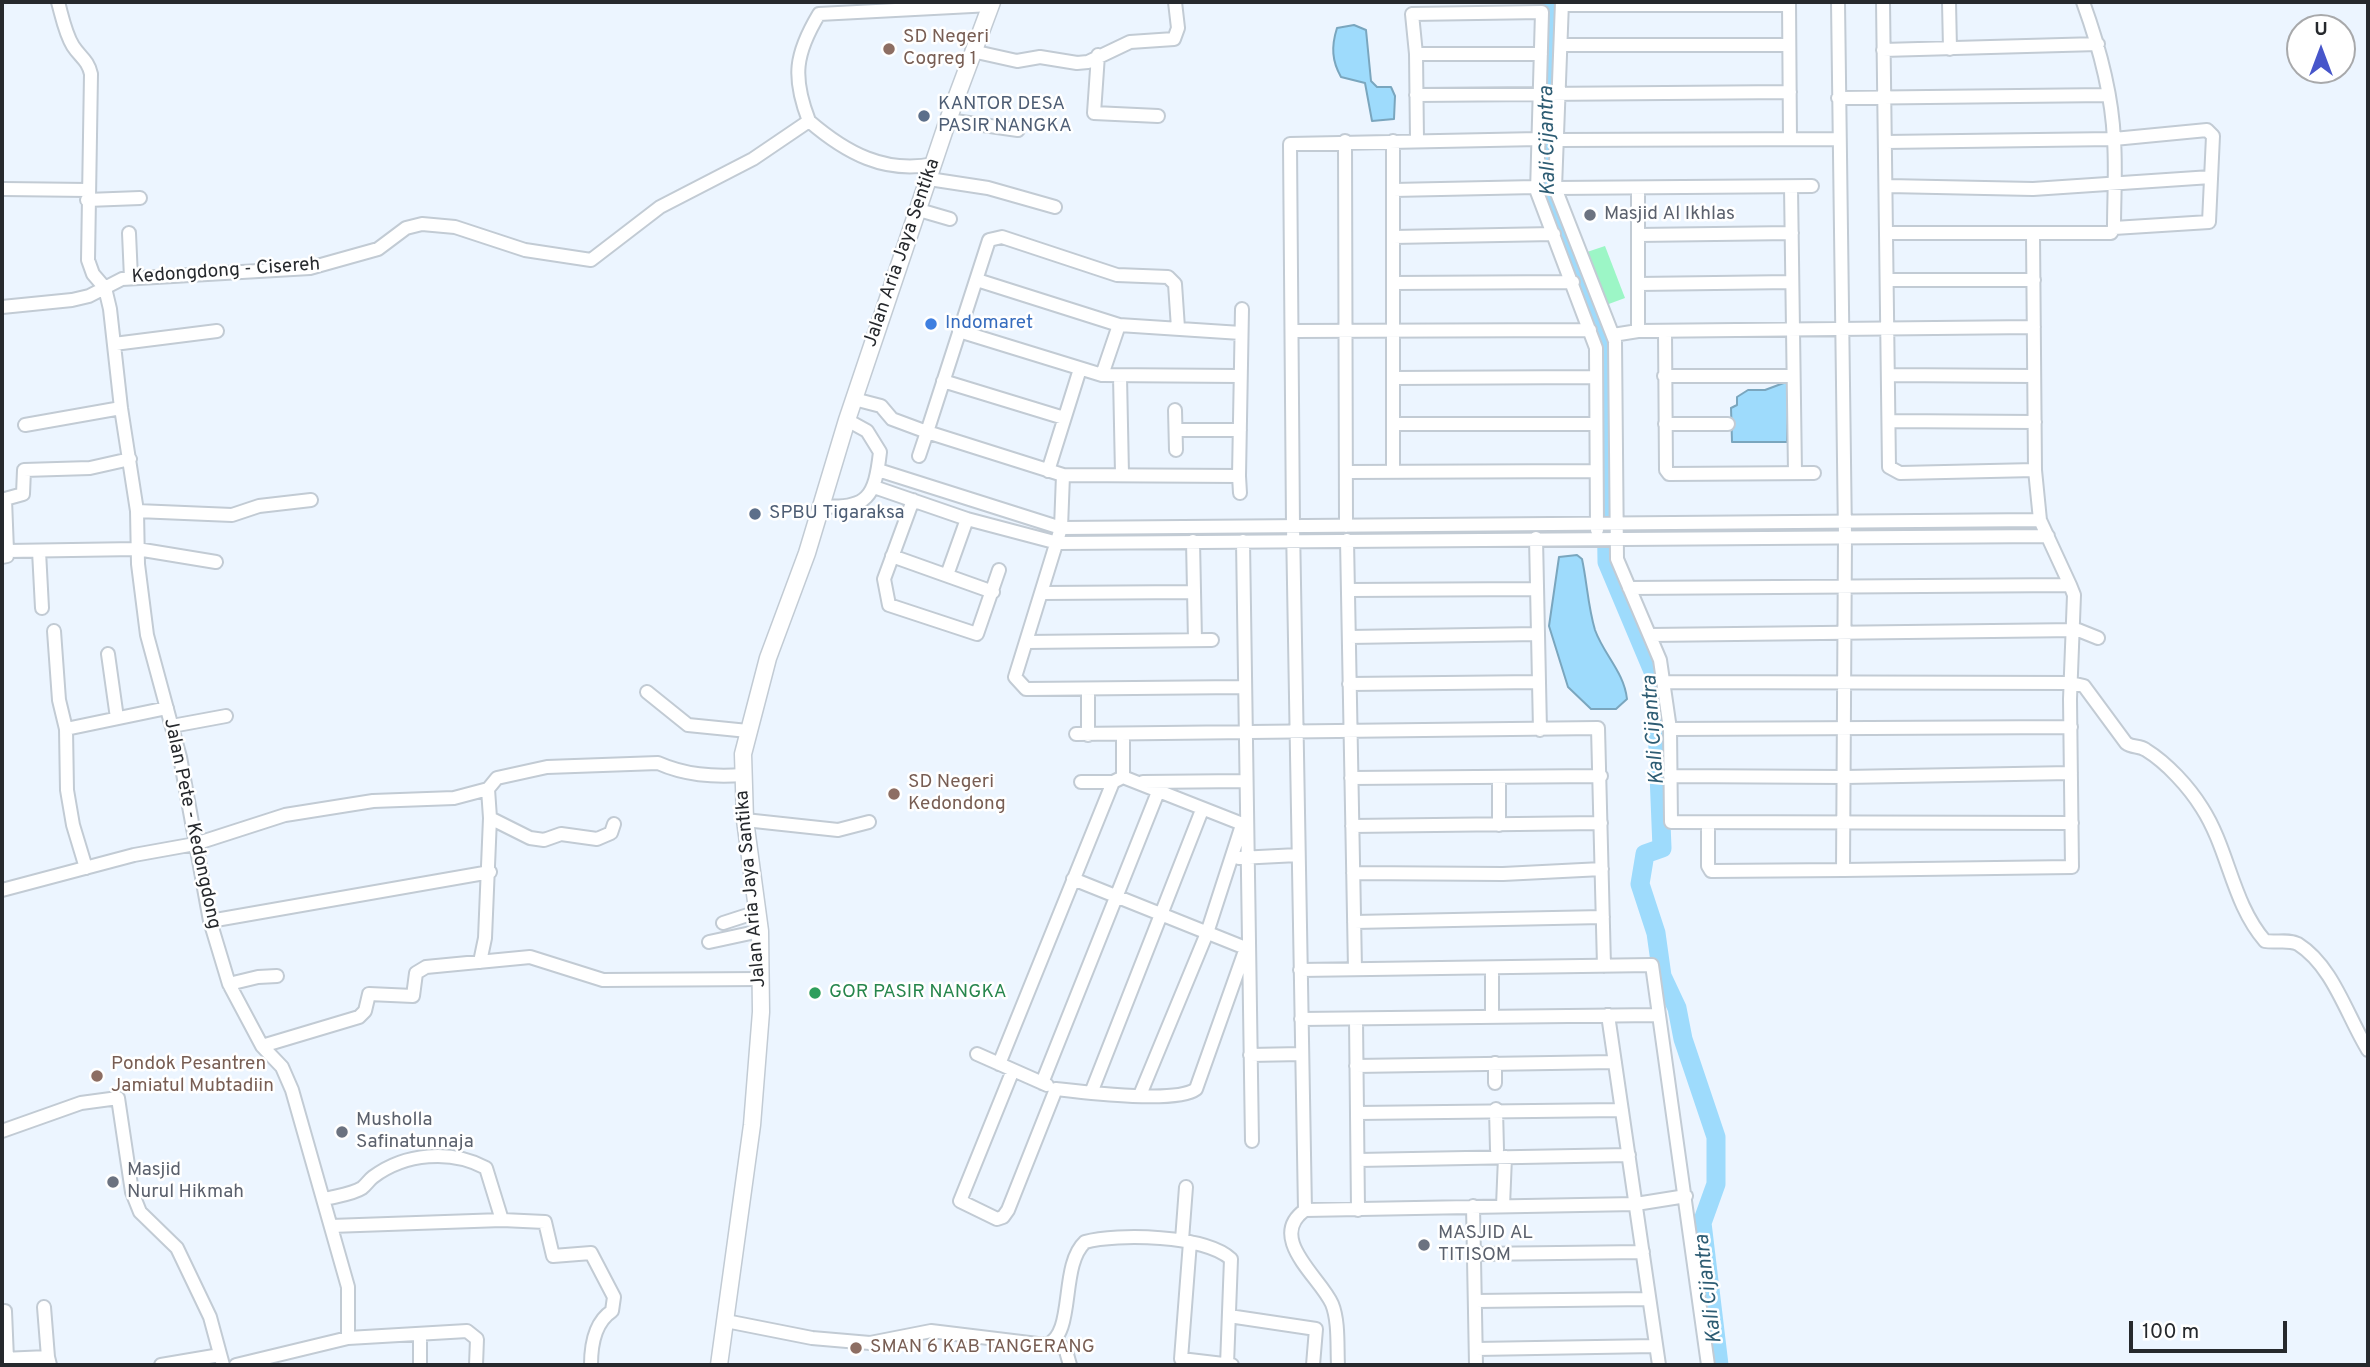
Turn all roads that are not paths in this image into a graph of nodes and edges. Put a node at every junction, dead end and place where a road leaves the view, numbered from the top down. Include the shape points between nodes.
1 (58, 2) edge
2 (1175, 2) edge
3 (1838, 2) edge
4 (1883, 2) edge
5 (1949, 2) edge
6 (2083, 2) edge
7 (992, 3) edge
8 (1789, 3) edge
9 (1562, 4) edge
10 (1542, 7) edge
11 (1412, 8) edge
12 (2098, 44) junction
13 (1561, 45) junction
14 (1789, 45) junction
15 (1950, 49) junction
16 (1883, 50) junction
17 (972, 51) junction
18 (1416, 54) junction
19 (1541, 54) junction
20 (1098, 55) junction
21 (1790, 92) junction
22 (1549, 94) junction
23 (1416, 95) junction
24 (2108, 95) junction
25 (1838, 98) junction
26 (1884, 98) junction
27 (1158, 116) dead end
28 (948, 120) junction
29 (809, 121) junction
30 (1018, 130) dead end
31 (1539, 139) junction
32 (1790, 139) junction
33 (1839, 139) junction
34 (2114, 139) junction
35 (1417, 140) junction
36 (1557, 140) junction
37 (1345, 141) junction
38 (1393, 141) junction
39 (1885, 142) junction
40 (931, 172) junction
41 (2211, 177) junction
42 (1812, 186) dead end
43 (1888, 186) junction
44 (2114, 186) junction
45 (1536, 187) junction
46 (1791, 187) junction
47 (1555, 188) junction
48 (1638, 188) junction
49 (4, 189) dead end
50 (1393, 190) junction
51 (88, 195) junction
52 (140, 198) dead end
53 (1055, 207) dead end
54 (919, 210) junction
55 (950, 219) dead end
56 (2114, 228) junction
57 (129, 233) dead end
58 (1791, 233) junction
59 (1888, 233) junction
60 (1554, 234) junction
61 (2033, 234) junction
62 (1638, 235) junction
63 (1393, 237) junction
64 (131, 278) junction
65 (977, 280) junction
66 (1888, 280) junction
67 (2034, 280) junction
68 (1573, 282) junction
69 (1792, 282) junction
70 (1393, 283) junction
71 (1638, 284) junction
72 (104, 288) junction
73 (2, 307) edge
74 (1242, 309) dead end
75 (1119, 325) junction
76 (2034, 327) junction
77 (1178, 328) junction
78 (1840, 328) junction
79 (1888, 328) junction
80 (1792, 329) junction
81 (1590, 330) junction
82 (217, 331) dead end
83 (959, 331) junction
84 (1292, 331) junction
85 (1346, 331) junction
86 (1393, 331) junction
87 (1639, 331) junction
88 (1665, 331) junction
89 (1241, 333) junction
90 (1613, 335) junction
91 (114, 344) junction
92 (1080, 369) junction
93 (1102, 375) junction
94 (1888, 375) junction
95 (1120, 376) junction
96 (1239, 376) junction
97 (1664, 376) junction
98 (1792, 376) junction
99 (2034, 376) junction
100 (1596, 377) junction
101 (1393, 379) junction
102 (943, 381) junction
103 (854, 399) junction
104 (121, 408) junction
105 (1175, 410) dead end
106 (1064, 418) junction
107 (847, 419) junction
108 (1889, 421) junction
109 (2035, 422) junction
110 (1393, 424) junction
111 (1596, 424) junction
112 (1665, 424) junction
113 (1728, 424) dead end
114 (25, 425) dead end
115 (1176, 430) junction
116 (1240, 430) junction
117 (927, 432) junction
118 (1176, 450) dead end
119 (919, 456) dead end
120 (130, 459) junction
121 (878, 470) junction
122 (2035, 470) junction
123 (1048, 471) junction
124 (1596, 471) junction
125 (1346, 472) junction
126 (1393, 472) junction
127 (1795, 473) junction
128 (1814, 473) dead end
129 (1122, 474) junction
130 (1063, 475) junction
131 (1239, 476) junction
132 (874, 487) junction
133 (1240, 493) dead end
134 (311, 500) dead end
135 (913, 500) junction
136 (821, 506) junction
137 (137, 511) junction
138 (967, 519) junction
139 (2040, 520) junction
140 (1293, 526) junction
141 (1346, 526) junction
142 (1062, 528) junction
143 (1844, 529) junction
144 (1606, 531) junction
145 (2048, 536) junction
146 (1536, 538) junction
147 (1293, 540) junction
148 (1347, 540) junction
149 (1193, 541) junction
150 (1242, 541) junction
151 (1058, 542) junction
152 (137, 549) junction
153 (39, 551) junction
154 (4, 554) edge
155 (892, 556) junction
156 (216, 562) dead end
157 (999, 570) dead end
158 (947, 575) junction
159 (2070, 585) junction
160 (1845, 586) junction
161 (1629, 588) junction
162 (1537, 589) junction
163 (1348, 590) junction
164 (993, 592) junction
165 (1194, 592) junction
166 (1042, 593) junction
167 (42, 608) dead end
168 (2072, 630) junction
169 (54, 631) dead end
170 (1538, 634) junction
171 (1844, 634) junction
172 (1650, 635) junction
173 (1349, 637) junction
174 (2098, 638) dead end
175 (1195, 640) junction
176 (1212, 640) dead end
177 (1026, 642) junction
178 (108, 654) dead end
179 (1846, 681) junction
180 (1539, 682) junction
181 (1663, 682) junction
182 (2071, 683) junction
183 (1349, 684) junction
184 (1243, 687) junction
185 (1088, 688) junction
186 (648, 692) dead end
187 (167, 708) junction
188 (226, 716) dead end
189 (117, 718) junction
190 (172, 726) junction
191 (2071, 727) junction
192 (66, 729) junction
193 (1670, 729) junction
194 (1540, 730) junction
195 (1845, 730) junction
196 (748, 731) junction
197 (1350, 732) junction
198 (1243, 733) junction
199 (1296, 733) junction
200 (1124, 735) junction
201 (2071, 773) junction
202 (743, 775) junction
203 (1601, 775) junction
204 (1670, 776) junction
205 (1499, 777) junction
206 (1845, 777) junction
207 (1351, 778) junction
208 (1124, 781) junction
209 (1244, 781) junction
210 (1081, 782) dead end
211 (488, 789) junction
212 (1158, 792) junction
213 (1202, 810) junction
214 (490, 818) junction
215 (745, 820) junction
216 (869, 822) dead end
217 (1601, 823) junction
218 (2072, 823) junction
219 (614, 824) dead end
220 (1708, 824) junction
221 (1243, 825) junction
222 (1499, 825) junction
223 (1844, 825) junction
224 (1352, 826) junction
225 (195, 844) junction
226 (1298, 855) junction
227 (1231, 858) junction
228 (1245, 858) junction
229 (86, 868) junction
230 (1602, 869) junction
231 (1843, 870) junction
232 (490, 872) junction
233 (1353, 873) junction
234 (1073, 879) junction
235 (2, 890) edge
236 (1116, 897) junction
237 (757, 912) junction
238 (1160, 914) junction
239 (1603, 917) junction
240 (209, 921) junction
241 (1354, 922) junction
242 (723, 923) dead end
243 (760, 931) junction
244 (1206, 933) junction
245 (709, 942) dead end
246 (1247, 949) junction
247 (480, 962) junction
248 (1604, 966) junction
249 (1492, 968) junction
250 (1355, 969) junction
251 (1300, 970) junction
252 (277, 976) dead end
253 (761, 979) junction
254 (229, 985) junction
255 (1492, 1015) junction
256 (1608, 1015) junction
257 (1657, 1015) junction
258 (1356, 1018) junction
259 (1301, 1019) junction
260 (262, 1046) junction
261 (2368, 1050) edge
262 (977, 1054) dead end
263 (1302, 1054) junction
264 (1250, 1055) junction
265 (1615, 1062) junction
266 (1495, 1063) junction
267 (999, 1064) junction
268 (1356, 1066) junction
269 (1013, 1070) junction
270 (1042, 1083) junction
271 (1495, 1083) dead end
272 (1056, 1089) junction
273 (1091, 1093) junction
274 (1140, 1096) junction
275 (1496, 1109) junction
276 (1622, 1110) junction
277 (1357, 1113) junction
278 (2, 1131) edge
279 (1252, 1141) dead end
280 (1501, 1154) junction
281 (1629, 1156) junction
282 (1358, 1160) junction
283 (1186, 1187) dead end
284 (1686, 1196) junction
285 (325, 1199) junction
286 (1636, 1204) junction
287 (1473, 1206) junction
288 (1503, 1206) junction
289 (1305, 1210) junction
290 (1358, 1210) junction
291 (502, 1220) junction
292 (331, 1226) junction
293 (1186, 1241) junction
294 (1643, 1252) junction
295 (1474, 1254) junction
296 (1649, 1299) junction
297 (1475, 1301) junction
298 (44, 1307) dead end
299 (5, 1311) dead end
300 (1229, 1316) junction
301 (726, 1321) junction
302 (419, 1334) junction
303 (348, 1338) junction
304 (1055, 1340) junction
305 (1656, 1346) junction
306 (1476, 1349) junction
307 (4, 1359) edge
308 (222, 1360) edge
309 (49, 1361) edge
310 (259, 1362) edge
311 (161, 1365) edge
312 (236, 1365) edge
313 (419, 1365) edge
314 (476, 1365) edge
315 (591, 1365) edge
316 (719, 1365) edge
317 (1070, 1365) edge
318 (1229, 1365) edge
319 (1313, 1365) edge
320 (1338, 1365) edge
321 (1476, 1365) edge
322 (1659, 1365) edge
323 (1708, 1365) edge

1 - 51 street, Kedongdong - Cisereh via 68,36 88,61 91,75
2 - 20 street via 1178,28 1174,39 1130,42
3 - 25 street
4 - 16 street
5 - 15 street
6 - 12 street
7 - 17 street, Jalan Aria Jaya Sentika
7 - 29 street via 819,14 802,42 797,64 801,101
8 - 9 street
8 - 14 street
9 - 13 street
10 - 11 street
10 - 19 street
11 - 18 street
12 - 15 street
12 - 24 street
13 - 14 street
13 - 22 street
14 - 21 street
15 - 16 street
16 - 26 street
17 - 20 street via 1017,61 1040,57 1077,63
17 - 28 street, Jalan Aria Jaya Sentika
18 - 19 street
18 - 23 street
19 - 22 street
20 - 27 street via 1094,113
21 - 22 street
21 - 32 street
22 - 23 street
22 - 31 street
22 - 36 street
23 - 35 street
24 - 26 street
24 - 34 street
25 - 26 street
25 - 33 street
26 - 39 street
28 - 30 street
28 - 40 street, Jalan Aria Jaya Sentika
29 - 40 street via 867,161
29 - 64 street, Kedongdong - Cisereh via 753,159 660,207 591,260 525,250 455,227 422,224 406,228 378,249 310,268
31 - 35 street
31 - 45 street
32 - 33 street
32 - 36 street
33 - 78 street
34 - 39 street
34 - 41 street via 2207,130 2213,136
34 - 44 street
35 - 38 street
36 - 47 street
37 - 38 street
37 - 84 street via 1290,144
37 - 85 street
38 - 50 street
39 - 43 street
40 - 53 street
40 - 54 street, Jalan Aria Jaya Sentika
41 - 44 street
41 - 56 street via 2209,222
42 - 46 street
43 - 44 street via 1996,190
43 - 59 street
44 - 56 street
45 - 50 street
45 - 60 street
46 - 48 street
46 - 58 street
47 - 48 street
47 - 90 street
48 - 62 street
49 - 51 street
50 - 63 street
51 - 52 street
51 - 72 street, Kedongdong - Cisereh via 88,260
54 - 55 street
54 - 103 street, Jalan Aria Jaya Sentika
56 - 61 street via 2111,233
57 - 64 street
58 - 62 street
58 - 69 street
59 - 61 street
59 - 66 street
60 - 63 street
60 - 68 street
61 - 67 street
62 - 71 street
63 - 70 street
64 - 72 street, Kedongdong - Cisereh
65 - 75 street
65 - 77 street via 989,240 1002,237 1117,275 1172,279
65 - 83 street
66 - 67 street
66 - 79 street
67 - 76 street
68 - 70 street
68 - 81 street
69 - 71 street
69 - 80 street
70 - 86 street
71 - 87 street
72 - 73 street via 72,300
72 - 91 street, Jalan Pete - Kedongdong
74 - 89 street
75 - 77 street
75 - 93 street
76 - 79 street
76 - 99 street
77 - 89 street
78 - 79 street
78 - 80 street
78 - 143 street
79 - 94 street
80 - 88 street
80 - 98 street
81 - 86 street
81 - 100 street via 1596,348
82 - 91 street
83 - 92 street
83 - 102 street
84 - 85 street
84 - 140 street
85 - 86 street
85 - 125 street
86 - 101 street
87 - 88 street
87 - 90 street
88 - 97 street
89 - 96 street
90 - 144 street via 1616,353
91 - 104 street, Jalan Pete - Kedongdong
92 - 93 street
92 - 106 street
93 - 95 street
94 - 99 street
94 - 108 street
95 - 96 street
95 - 129 street
96 - 116 street
97 - 98 street
97 - 112 street
98 - 127 street
99 - 109 street
100 - 101 street
100 - 111 street
101 - 110 street
102 - 106 street
102 - 117 street
103 - 107 street, Jalan Aria Jaya Sentika
103 - 117 street via 881,406 892,419
104 - 114 street
104 - 120 street, Jalan Pete - Kedongdong
105 - 115 street
106 - 123 street
107 - 121 street via 873,437 880,452
107 - 136 street, Jalan Aria Jaya Sentika
108 - 109 street
108 - 122 street via 1889,463 1895,473
109 - 122 street
110 - 111 street
110 - 126 street
111 - 124 street
112 - 113 street
112 - 127 street via 1669,474
115 - 116 street
115 - 118 street
116 - 131 street
117 - 119 street
117 - 123 street
120 - 137 street, Jalan Pete - Kedongdong
120 - 154 street via 90,468 24,470 23,494 5,499
121 - 132 street
121 - 142 street
122 - 139 street
123 - 130 street
124 - 126 street
124 - 144 street
125 - 126 street
125 - 141 street
127 - 128 street
129 - 130 street
129 - 131 street
130 - 142 street
131 - 133 street
132 - 135 street
132 - 136 street via 863,501 848,508
134 - 137 street via 259,506 232,515
135 - 138 street
135 - 155 street
136 - 196 street, Jalan Aria Jaya Santika via 768,658
137 - 152 street, Jalan Pete - Kedongdong
138 - 151 street
138 - 158 street
139 - 143 street
139 - 145 street
140 - 141 street
140 - 142 street
140 - 147 street
141 - 144 street
142 - 151 street
143 - 144 street
143 - 145 street
143 - 160 street
144 - 146 street
144 - 161 street
145 - 159 street
146 - 148 street
146 - 162 street
147 - 148 street
147 - 150 street
147 - 199 street
148 - 163 street
149 - 150 street
149 - 151 street
149 - 165 street
150 - 184 street
151 - 166 street
152 - 153 street
152 - 156 street
152 - 187 street, Jalan Pete - Kedongdong via 147,635
153 - 154 street
153 - 167 street
155 - 158 street
155 - 164 street via 884,579 892,606 975,635
157 - 164 street
158 - 164 street
159 - 160 street
159 - 168 street via 2074,595
160 - 161 street
160 - 171 street
161 - 172 street
162 - 163 street
162 - 170 street
163 - 173 street
165 - 166 street
165 - 175 street
166 - 177 street
168 - 171 street
168 - 174 street
168 - 182 street
169 - 192 street via 60,709
170 - 173 street
170 - 180 street
171 - 172 street
171 - 179 street
172 - 181 street
173 - 183 street
175 - 176 street
175 - 177 street
177 - 185 street via 1015,677 1023,688
178 - 189 street
179 - 181 street
179 - 182 street
179 - 195 street
180 - 183 street
180 - 194 street
181 - 193 street
182 - 191 street
182 - 261 street via 2088,688 2135,747 2165,765 2202,807 2248,918 2260,936 2269,942 2297,943 2311,956 2331,982
183 - 197 street
184 - 185 street
184 - 198 street
185 - 200 street via 1082,735
186 - 196 street via 688,724
187 - 189 street
187 - 190 street, Jalan Pete - Kedongdong
188 - 190 street
189 - 192 street
190 - 225 street, Jalan Pete - Kedongdong
191 - 195 street
191 - 201 street
192 - 229 street via 73,825
193 - 195 street
193 - 204 street
194 - 197 street
194 - 203 street via 1598,728
195 - 206 street
196 - 202 street, Jalan Aria Jaya Santika
197 - 199 street
197 - 207 street
198 - 199 street
198 - 200 street
198 - 209 street
199 - 226 street
200 - 208 street
201 - 206 street
201 - 218 street
202 - 211 street via 685,774 658,764 559,767 497,778
202 - 215 street, Jalan Aria Jaya Santika
203 - 205 street
203 - 217 street
204 - 206 street
204 - 220 street via 1671,822
205 - 207 street
205 - 222 street
206 - 223 street
207 - 224 street
208 - 209 street
208 - 210 street
208 - 212 street
208 - 234 street
209 - 221 street
211 - 214 street
211 - 225 street via 454,798 373,801 294,813
212 - 213 street
212 - 236 street
213 - 221 street
213 - 238 street
214 - 219 street via 524,837 544,839 561,834 597,839 611,833
214 - 232 street
215 - 216 street via 838,830
215 - 237 street, Jalan Aria Jaya Santika
217 - 222 street
217 - 230 street
218 - 223 street
218 - 231 street via 2073,863 2068,869
220 - 223 street
220 - 231 street via 1711,870
221 - 227 street
221 - 228 street
222 - 224 street
223 - 231 street
224 - 233 street
225 - 229 street
225 - 240 street, Jalan Pete - Kedongdong
226 - 228 street
226 - 251 street
227 - 228 street
227 - 244 street
228 - 246 street
229 - 235 street
230 - 233 street
230 - 239 street
232 - 240 street
232 - 247 street
233 - 241 street
234 - 236 street
234 - 267 street
236 - 238 street
236 - 270 street
237 - 242 street
237 - 243 street, Jalan Aria Jaya Santika
238 - 244 street
238 - 273 street
239 - 241 street
239 - 248 street
240 - 254 street, Jalan Pete - Kedongdong
241 - 250 street
243 - 245 street
243 - 253 street, Jalan Aria Jaya Santika
244 - 246 street
244 - 274 street
246 - 264 street
246 - 274 street via 1196,1089 1186,1094
247 - 253 street via 541,958 603,981
247 - 260 street via 422,968 416,973 412,996 369,994 359,1017
248 - 249 street
248 - 257 street via 1652,965
249 - 250 street
249 - 255 street
250 - 251 street
251 - 259 street
252 - 254 street
253 - 301 street, Jalan Aria Jaya Santika via 752,1125
254 - 260 street, Jalan Pete - Kedongdong
255 - 256 street
255 - 258 street
256 - 257 street
256 - 265 street
257 - 284 street
258 - 259 street
258 - 268 street
259 - 263 street
260 - 285 street, Jalan Pete - Kedongdong via 288,1078
262 - 267 street
263 - 264 street
263 - 289 street
264 - 279 street
265 - 266 street
265 - 276 street
266 - 268 street
266 - 271 street
267 - 269 street
268 - 277 street
269 - 270 street
269 - 272 street via 962,1204 996,1219 1003,1217
270 - 272 street
272 - 273 street
273 - 274 street
275 - 276 street
275 - 277 street
275 - 280 street
276 - 281 street
277 - 282 street
278 - 308 street via 81,1104 118,1098 130,1187 140,1212 177,1248 210,1317
280 - 281 street
280 - 282 street
280 - 288 street
281 - 286 street
282 - 290 street
283 - 293 street
284 - 286 street
284 - 323 street
285 - 291 street via 361,1189 381,1171 418,1155 451,1158 486,1168
285 - 292 street, Jalan Pete - Kedongdong
286 - 288 street
286 - 294 street
287 - 288 street
287 - 290 street
287 - 295 street
289 - 290 street
289 - 320 street via 1295,1217 1293,1243 1301,1262 1332,1303
291 - 292 street
291 - 315 street via 545,1222 553,1256 588,1252 596,1260 615,1304 601,1318
292 - 303 street, Jalan Pete - Kedongdong via 348,1287
293 - 300 street via 1231,1259
293 - 304 street via 1085,1242 1070,1269 1064,1318
293 - 318 street via 1181,1359
294 - 295 street
294 - 296 street
295 - 297 street
296 - 297 street
296 - 305 street
297 - 306 street
298 - 309 street
299 - 307 street
300 - 318 street
300 - 319 street via 1316,1329
301 - 304 street via 812,1338 870,1343 931,1331 1046,1345
301 - 316 street, Jalan Aria Jaya Santika
302 - 303 street
302 - 313 street
302 - 314 street via 473,1334
303 - 310 street
304 - 317 street via 1066,1351
305 - 306 street
305 - 322 street
306 - 321 street
307 - 309 street
308 - 311 street
310 - 312 street

